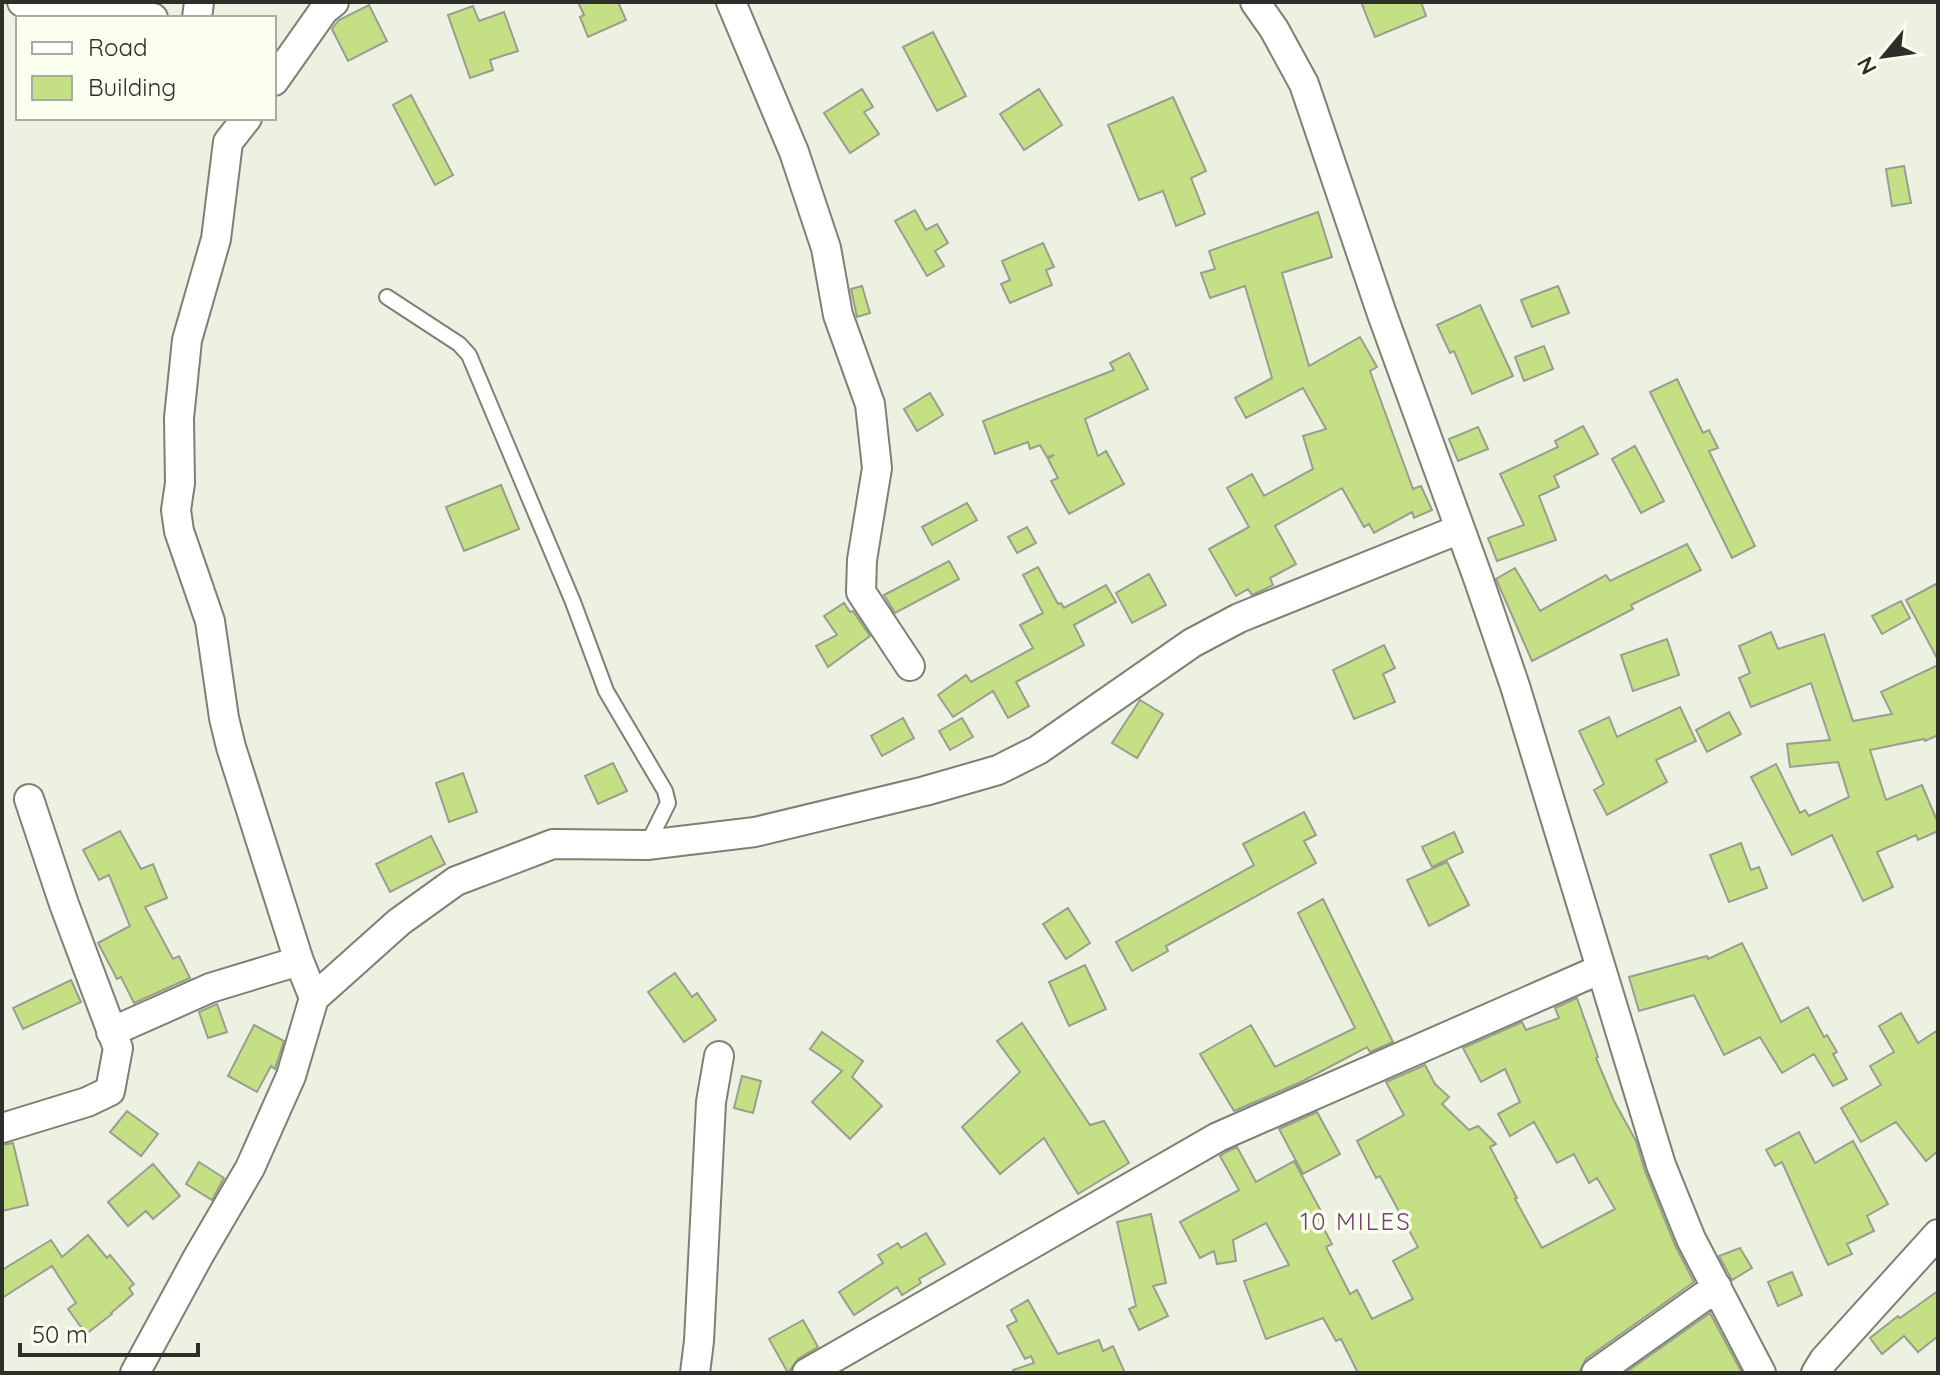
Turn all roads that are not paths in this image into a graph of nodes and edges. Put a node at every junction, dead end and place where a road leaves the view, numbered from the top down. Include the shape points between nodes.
1 (22, 2) edge
2 (334, 2) edge
3 (731, 2) edge
4 (1255, 2) edge
5 (119, 16) edge
6 (276, 78) edge
7 (244, 120) edge
8 (226, 130) edge
9 (387, 297) dead end
10 (1460, 529) junction
11 (910, 666) dead end
12 (29, 799) dead end
13 (647, 845) junction
14 (299, 961) junction
15 (1601, 969) junction
16 (314, 998) junction
17 (111, 1032) junction
18 (719, 1056) dead end
19 (2, 1128) edge
20 (1938, 1234) edge
21 (1717, 1287) junction
22 (135, 1373) edge
23 (695, 1373) edge
24 (807, 1373) edge
25 (1596, 1373) edge
26 (1761, 1373) edge
27 (1816, 1373) edge

1 - 5 street via 67,13
2 - 6 street
3 - 11 street via 794,152 826,248 838,315 870,404 877,468 861,592
4 - 10 street via 1304,84
7 - 8 street
8 - 14 street via 216,239 187,340 176,510 210,621 231,747
9 - 13 lane via 469,355 606,691 665,791 668,803
10 - 13 street via 1239,618 1154,668 1038,750 998,770 755,832
10 - 15 street via 1515,686
12 - 17 street
13 - 16 street via 553,844 456,881 399,922
14 - 16 street
14 - 17 street via 210,988
15 - 21 street via 1661,1165
15 - 24 street via 1218,1137
16 - 22 street via 291,1076 250,1168
17 - 19 street via 118,1048 110,1091
18 - 23 street via 711,1102
20 - 27 street
21 - 25 street
21 - 26 street

